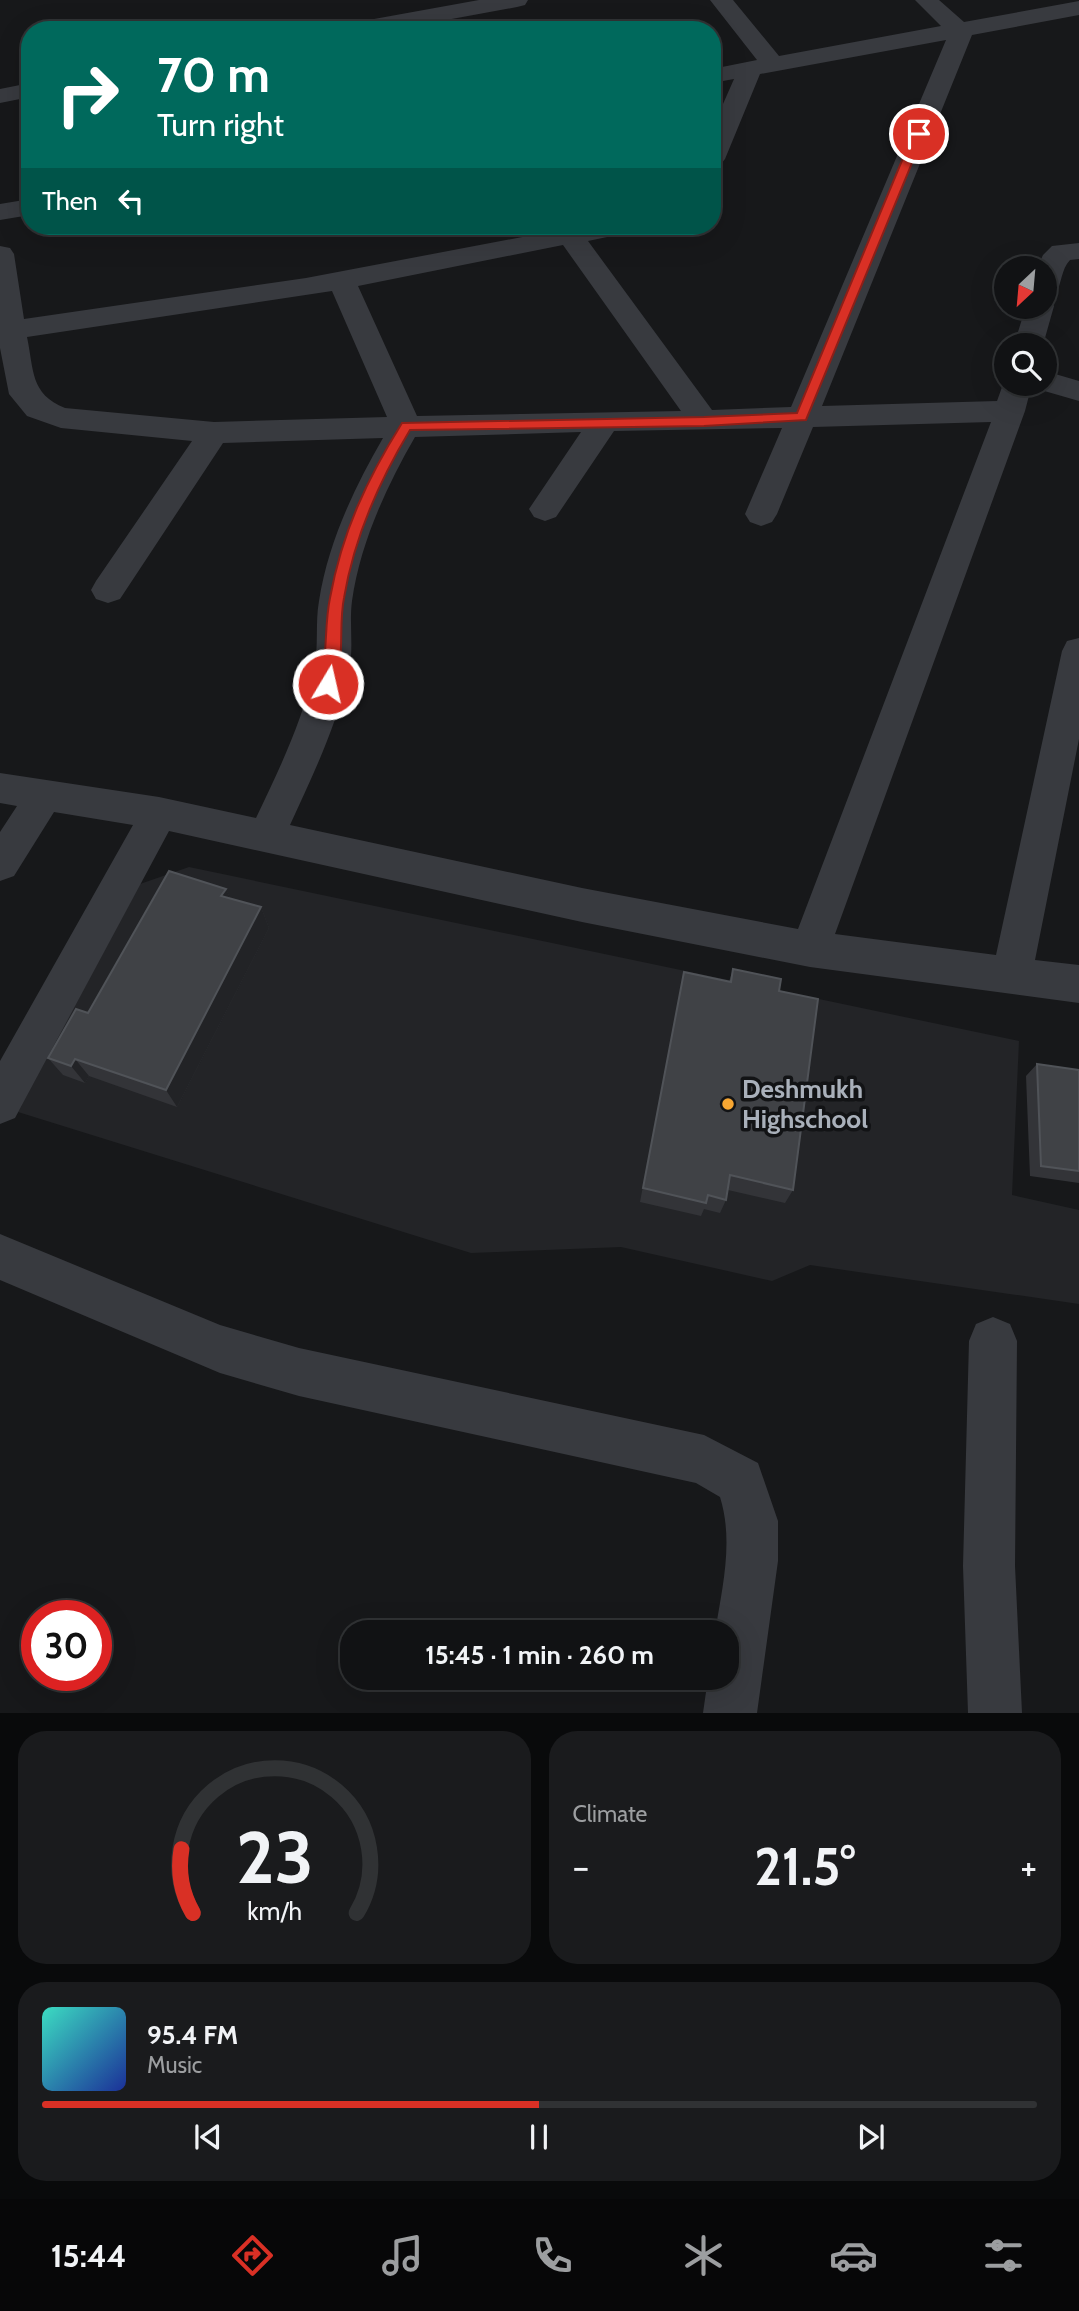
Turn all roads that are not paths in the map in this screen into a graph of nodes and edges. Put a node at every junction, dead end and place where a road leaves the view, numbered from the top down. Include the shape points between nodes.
1 (517, 0) edge
2 (721, 0) edge
3 (926, 0) edge
4 (1027, 0) edge
5 (1079, 8) edge
6 (402, 21) edge
7 (1012, 21) junction
8 (961, 32) junction
9 (761, 66) junction
10 (721, 74) edge
11 (21, 92) edge
12 (0, 96) edge
13 (721, 142) edge
14 (21, 208) edge
15 (0, 212) edge
16 (580, 235) edge
17 (571, 237) junction
18 (1079, 251) edge
19 (0, 254) edge
20 (1057, 257) edge
21 (341, 279) junction
22 (11, 330) junction
23 (1057, 385) edge
24 (1079, 391) edge
25 (1013, 397) edge
26 (802, 417) junction
27 (606, 421) junction
28 (704, 421) junction
29 (406, 426) junction
30 (214, 432) junction
31 (545, 509) dead end
32 (761, 514) dead end
33 (108, 590) dead end
34 (1079, 650) edge
35 (0, 788) edge
36 (45, 795) junction
37 (159, 813) junction
38 (266, 837) junction
39 (0, 864) edge
40 (810, 949) junction
41 (1012, 974) junction
42 (1079, 984) edge
43 (0, 1103) edge
44 (0, 1257) edge
45 (993, 1341) dead end
46 (730, 1713) edge
47 (995, 1713) edge

1 - 6 street
2 - 9 street
3 - 8 street
4 - 7 street
5 - 7 street
7 - 8 street
8 - 9 street
8 - 26 street
9 - 10 street
9 - 13 street
11 - 12 street
14 - 15 street
16 - 17 street
17 - 21 street
17 - 28 street
18 - 20 street via 1062,252
19 - 22 street
21 - 22 street
21 - 29 street
22 - 30 street via 24,394 38,409 61,418
23 - 24 street
25 - 26 street
25 - 40 street
26 - 28 street
26 - 32 street
27 - 28 street
27 - 29 street
27 - 31 street
29 - 30 street
29 - 38 street via 376,475 346,554 336,601 333,664 318,723
30 - 33 street
34 - 41 street
35 - 36 street
36 - 37 street
36 - 39 street
37 - 38 street
37 - 43 street
38 - 40 street
40 - 41 street
41 - 42 street
44 - 46 street via 220,1349 299,1372 704,1460 740,1481 753,1521 752,1561
45 - 47 street via 989,1566

